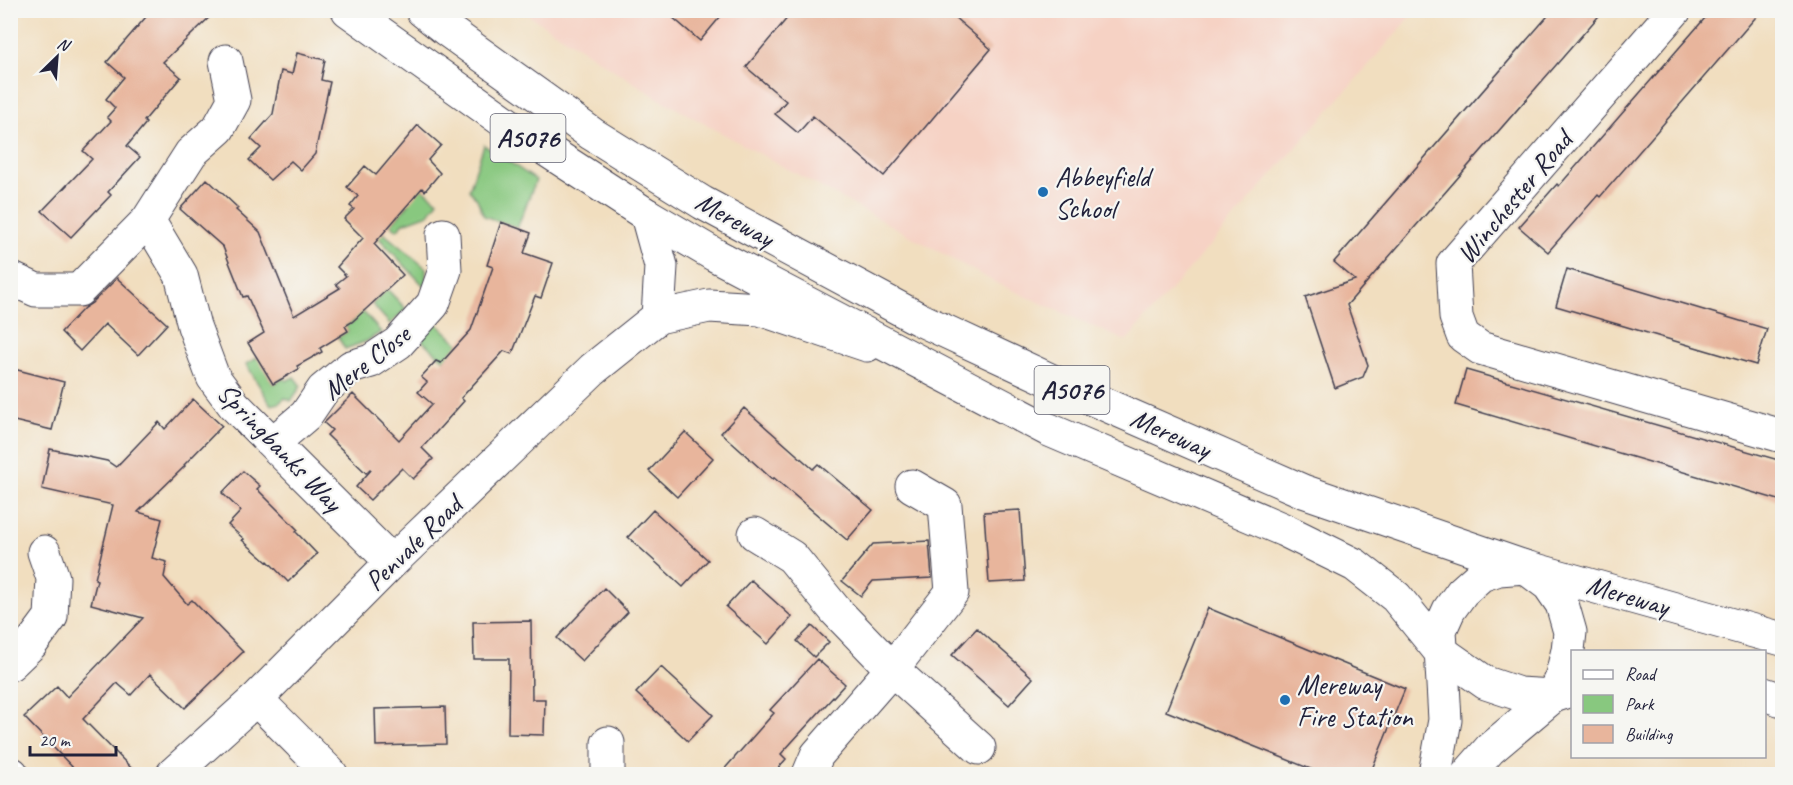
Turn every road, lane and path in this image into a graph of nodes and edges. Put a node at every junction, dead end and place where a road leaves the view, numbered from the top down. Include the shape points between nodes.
1 (348, 10) edge
2 (422, 10) edge
3 (1675, 10) edge
4 (226, 61) dead end
5 (647, 215) junction
6 (148, 220) junction
7 (443, 235) dead end
8 (10, 278) edge
9 (658, 317) junction
10 (928, 366) junction
11 (1782, 436) edge
12 (273, 443) junction
13 (912, 486) dead end
14 (755, 534) dead end
15 (44, 552) dead end
16 (392, 562) junction
17 (1525, 567) junction
18 (1782, 639) edge
19 (1439, 650) junction
20 (10, 664) edge
21 (891, 669) junction
22 (1563, 693) edge
23 (1766, 695) edge
24 (256, 699) junction
25 (1782, 700) edge
26 (979, 748) dead end
27 (173, 774) edge
28 (331, 774) edge
29 (809, 774) edge
30 (1435, 774) edge
31 (1468, 774) edge

1 - 5 main road, Mereway / A5076 via 519,132
2 - 17 main road, Mereway / A5076 via 592,134 693,196 920,319 1303,491
3 - 11 main road, Winchester Road via 1454,264 1456,317 1463,336 1480,348
4 - 6 main road via 234,100 218,129 191,153
5 - 9 main road via 661,266
5 - 10 main road, Mereway / A5076
6 - 8 main road via 79,290 36,290
6 - 12 main road, Springbanks Way via 182,274 194,326 213,377 234,405
7 - 12 main road, Mere Close via 445,270 432,304 398,343 371,361 351,367 323,390 306,415
9 - 10 main road via 709,306 760,309
9 - 16 main road, Penvale Road via 593,369
10 - 19 main road, Mereway / A5076 via 1047,429 1284,530 1355,565 1396,597
12 - 16 main road, Springbanks Way
13 - 21 main road via 945,505 952,592
14 - 21 main road via 792,557
15 - 20 main road via 53,578 51,617
16 - 24 main road, Penvale Road
17 - 18 main road, Mereway / A5076
17 - 19 main road via 1499,568 1481,576 1462,592 1440,630
17 - 22 main road via 1549,585 1562,604 1569,632
19 - 22 main road, Mereway / A5076 via 1486,683 1519,694
19 - 30 main road via 1445,720
21 - 26 main road
21 - 29 main road via 817,755
22 - 31 main road via 1490,749
23 - 25 main road
24 - 27 main road, Penvale Road
24 - 28 main road

